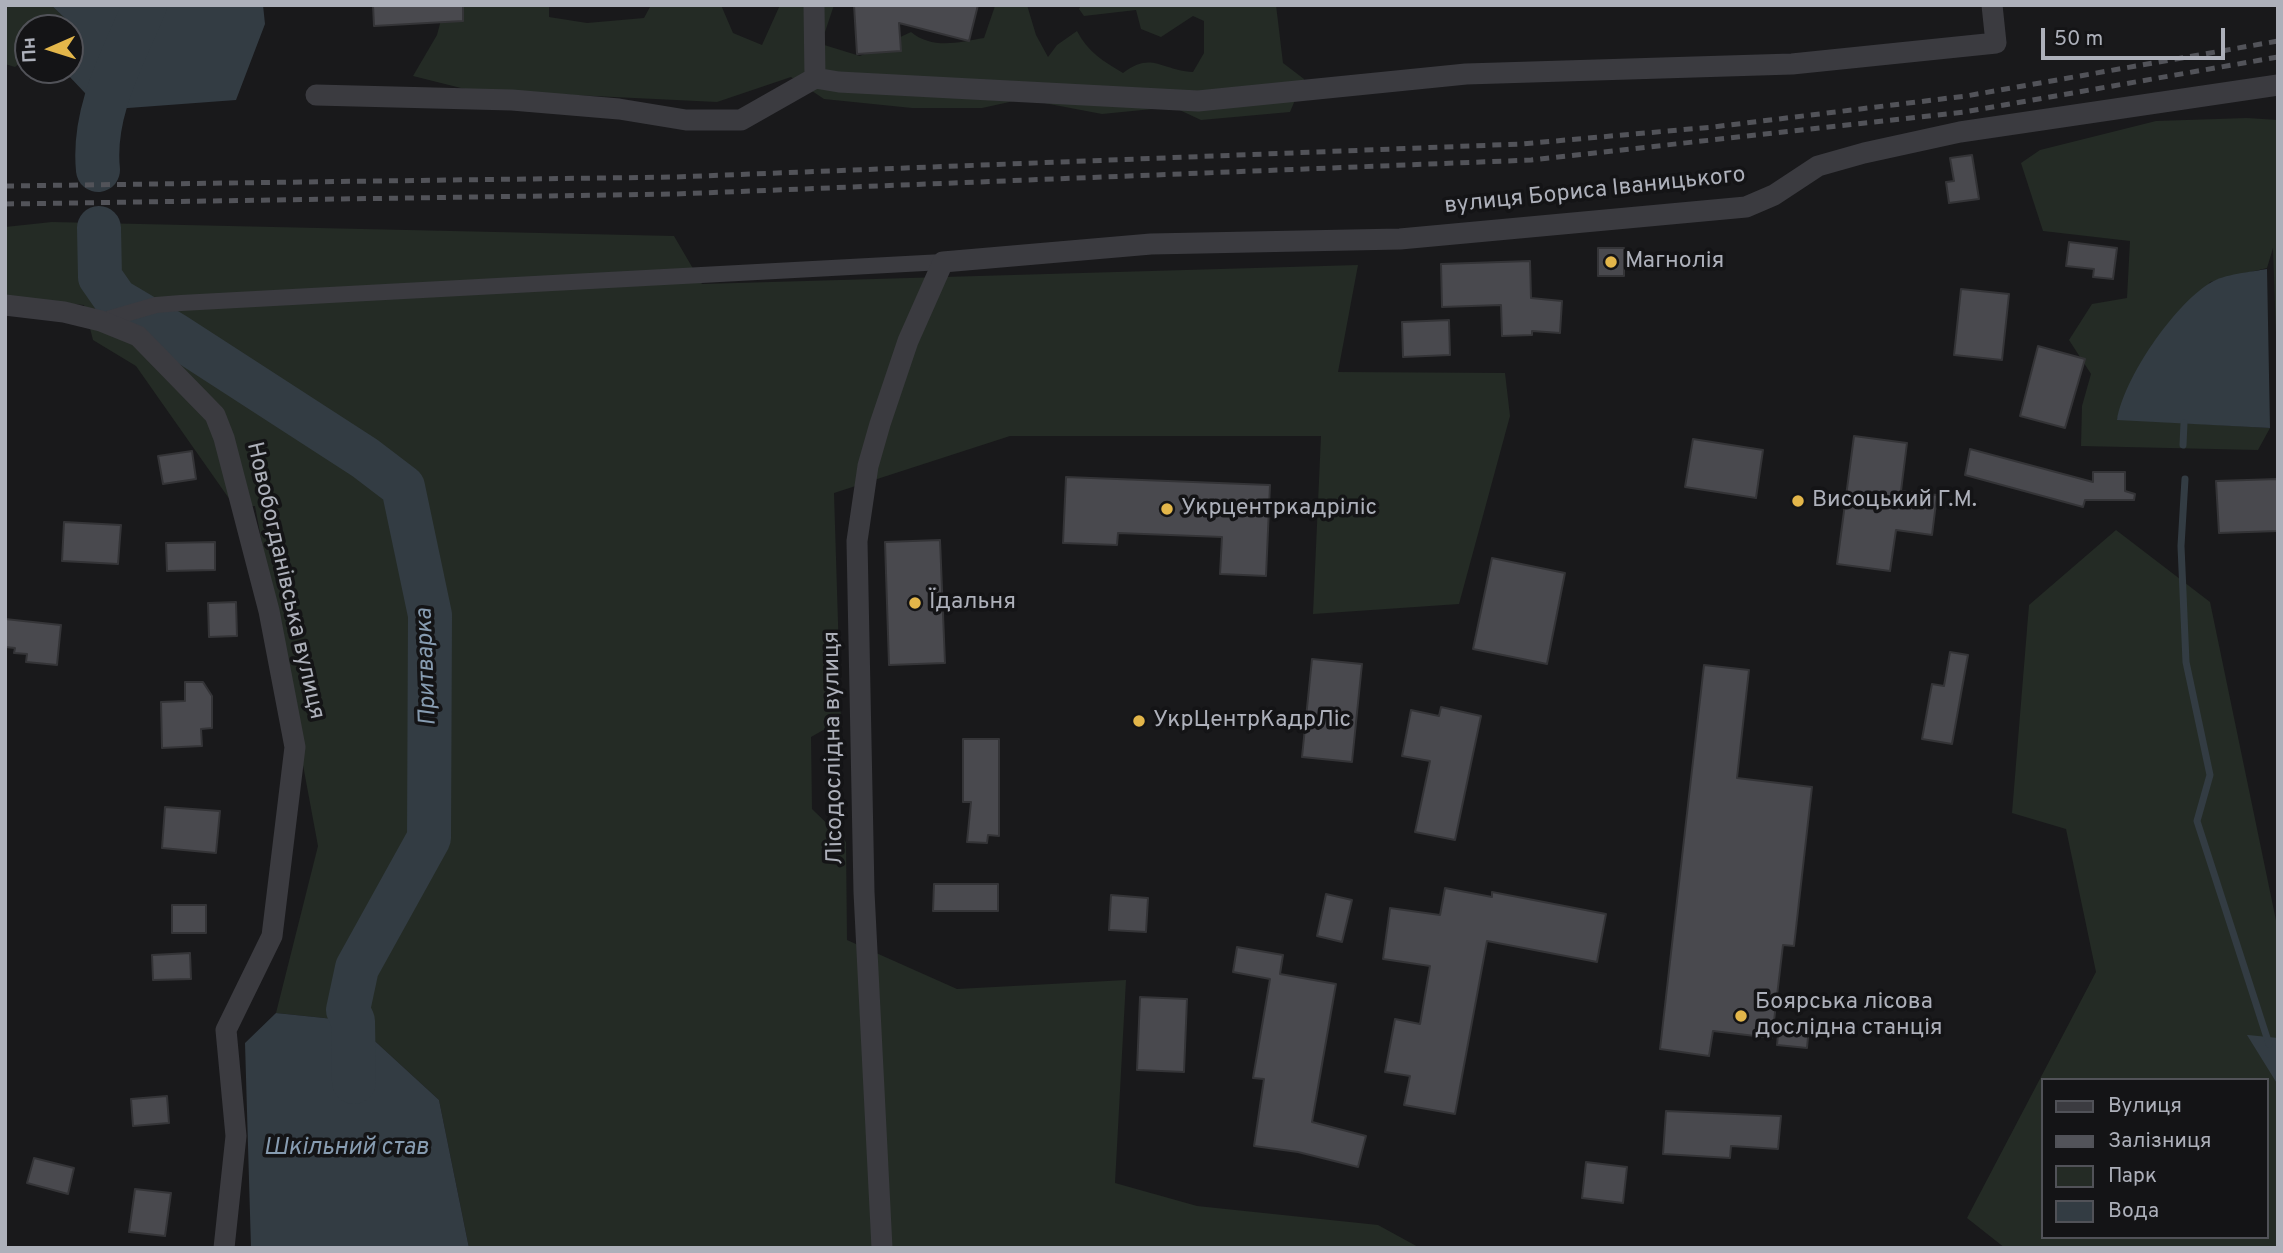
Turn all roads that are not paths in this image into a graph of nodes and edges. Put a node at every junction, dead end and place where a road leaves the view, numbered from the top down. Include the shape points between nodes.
1 (814, 5) edge
2 (1992, 5) edge
3 (815, 78) junction
4 (2278, 85) edge
5 (316, 95) dead end
6 (943, 262) junction
7 (5, 305) edge
8 (109, 319) junction
9 (224, 1248) edge
10 (882, 1248) edge

1 - 3 street
2 - 3 street via 1996,43 1792,64 1466,74 1198,101
3 - 5 street via 741,120 686,120 512,100
4 - 6 street, вулиця Бориса Іваницького via 1960,132 1864,153 1818,166 1746,207 1400,239 1151,244
6 - 8 street via 156,305
6 - 10 street, Лісодослідна вулиця via 908,341 880,424 856,541 864,892
7 - 8 street, Новобогданівська вулиця
8 - 9 street, Новобогданівська вулиця via 138,336 215,415 269,611 295,747 272,936 226,1030 236,1136

